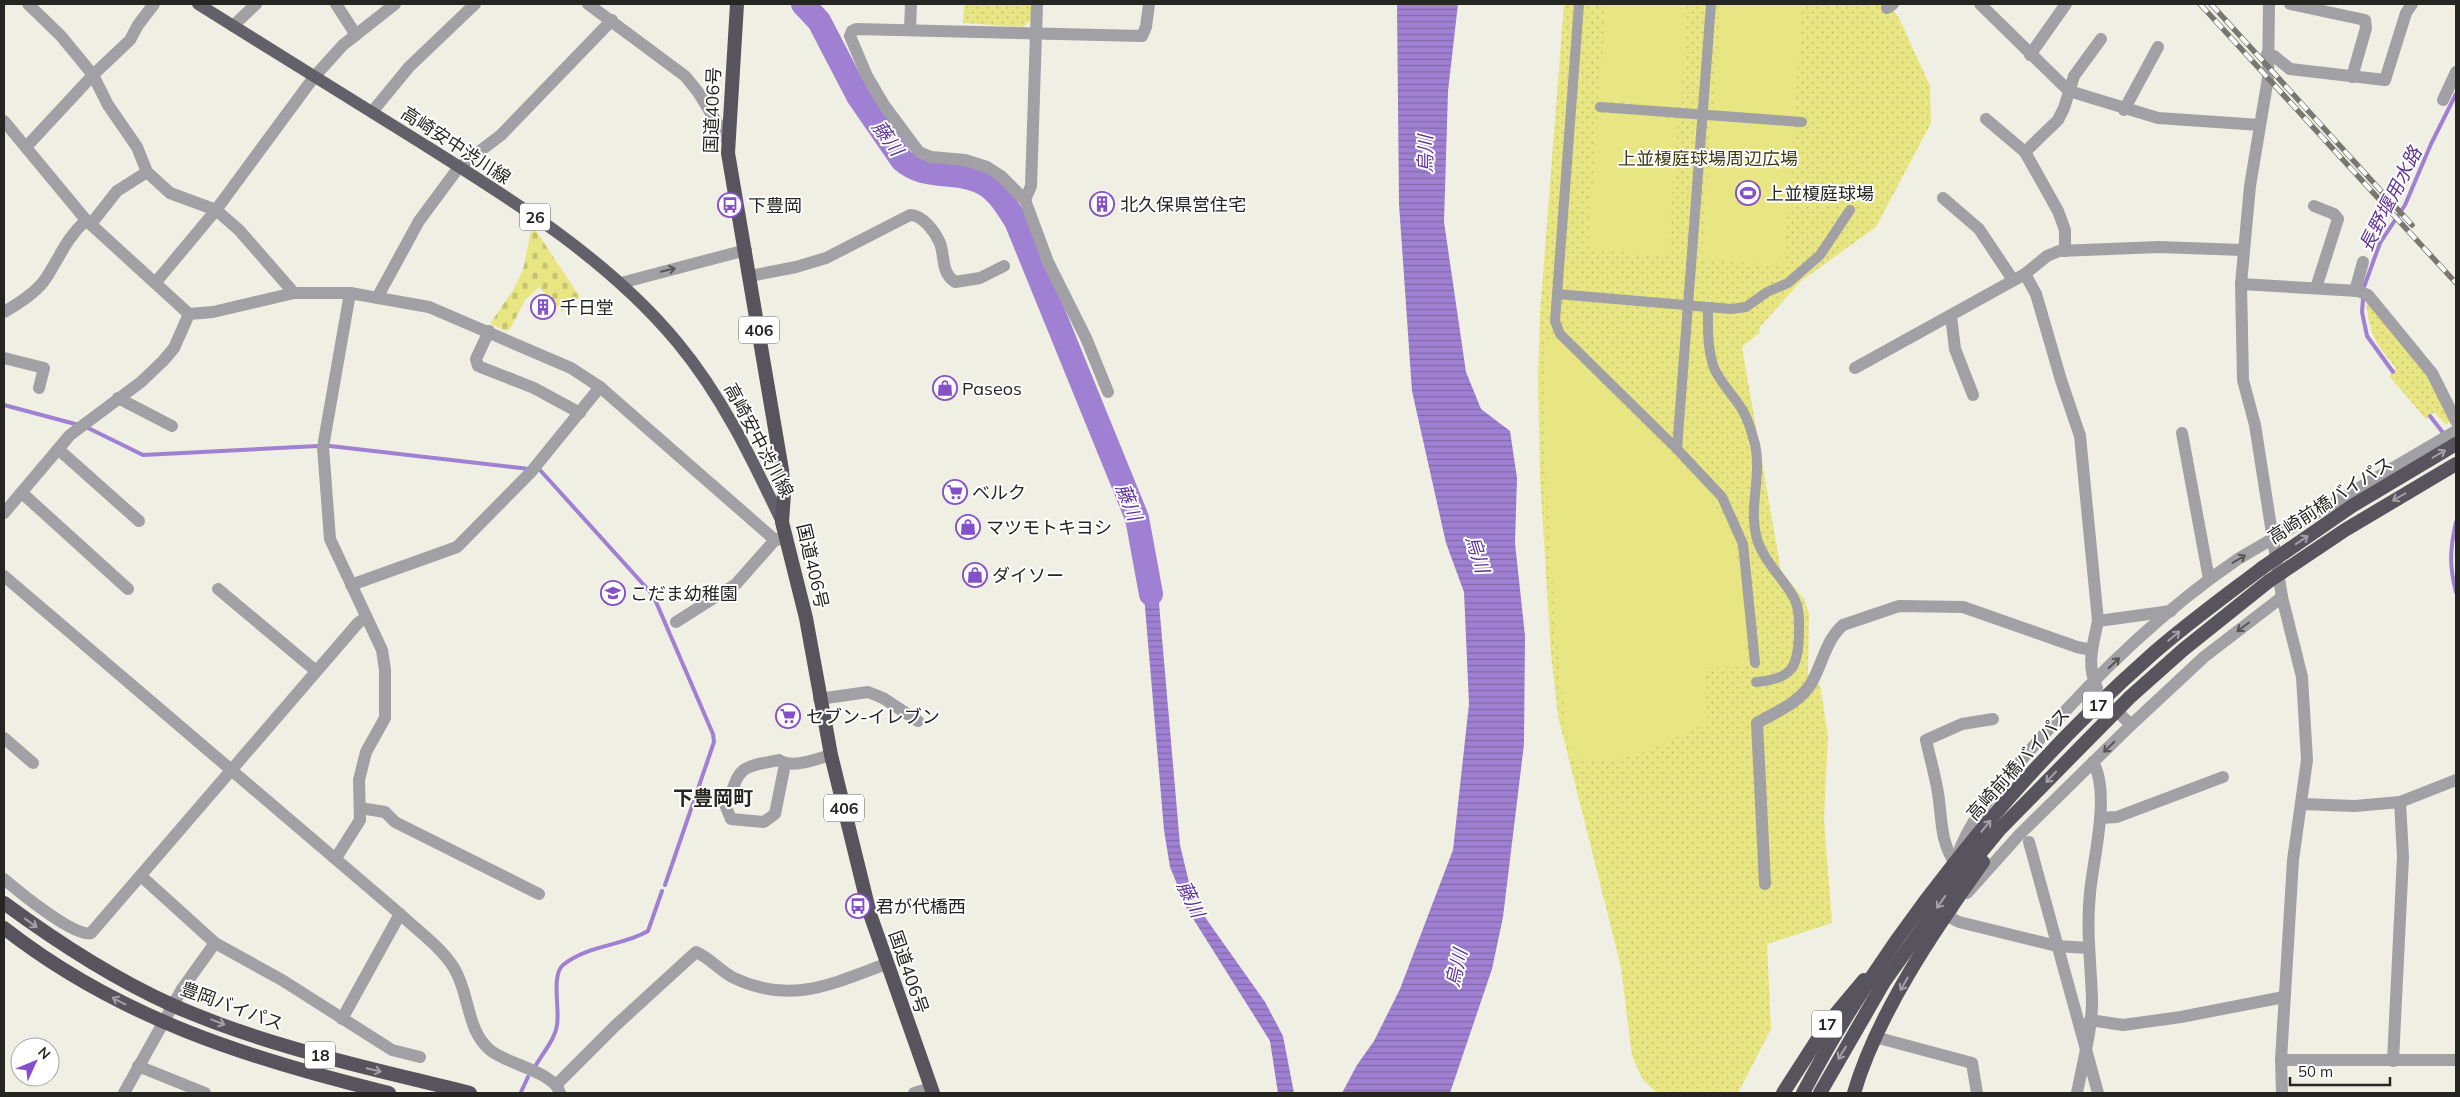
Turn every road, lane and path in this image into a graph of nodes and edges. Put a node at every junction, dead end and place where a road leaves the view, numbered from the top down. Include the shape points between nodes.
1 (28, 4) edge
2 (154, 4) edge
3 (198, 4) edge
4 (256, 4) edge
5 (336, 4) edge
6 (395, 4) edge
7 (475, 4) edge
8 (588, 4) edge
9 (737, 4) edge
10 (911, 4) edge
11 (1037, 4) edge
12 (1148, 4) edge
13 (1579, 4) edge
14 (1711, 4) edge
15 (1980, 4) edge
16 (2066, 4) edge
17 (2269, 4) edge
18 (2290, 4) edge
19 (2412, 4) edge
20 (612, 20) junction
21 (234, 26) junction
22 (910, 29) junction
23 (1036, 34) junction
24 (356, 35) junction
25 (2101, 39) dead end
26 (2158, 47) dead end
27 (2030, 54) junction
28 (2267, 54) junction
29 (2456, 72) edge
30 (93, 75) junction
31 (314, 77) junction
32 (2352, 77) junction
33 (2069, 91) junction
34 (2443, 100) dead end
35 (1600, 107) dead end
36 (2124, 110) junction
37 (372, 112) junction
38 (1703, 114) junction
39 (1986, 119) dead end
40 (4, 121) edge
41 (1802, 122) dead end
42 (2260, 125) junction
43 (728, 139) junction
44 (27, 146) junction
45 (2025, 152) junction
46 (459, 167) junction
47 (147, 172) junction
48 (1943, 198) dead end
49 (1025, 200) junction
50 (2314, 206) dead end
51 (216, 210) junction
52 (1850, 210) dead end
53 (88, 222) junction
54 (746, 250) junction
55 (2243, 250) junction
56 (2065, 251) junction
57 (2363, 262) dead end
58 (1004, 266) dead end
59 (2025, 274) junction
60 (750, 276) junction
61 (2013, 280) junction
62 (156, 282) junction
63 (621, 283) junction
64 (2241, 284) junction
65 (2316, 288) junction
66 (2360, 292) junction
67 (294, 293) junction
68 (350, 293) junction
69 (1558, 294) junction
70 (376, 298) junction
71 (1688, 306) junction
72 (1708, 307) junction
73 (4, 312) edge
74 (189, 314) junction
75 (1951, 316) junction
76 (489, 331) junction
77 (4, 358) edge
78 (1855, 368) dead end
79 (600, 387) junction
80 (39, 388) dead end
81 (1108, 392) dead end
82 (1973, 395) dead end
83 (118, 398) junction
84 (580, 413) junction
85 (172, 426) dead end
86 (2455, 432) edge
87 (2182, 434) dead end
88 (1677, 449) junction
89 (58, 450) junction
90 (2456, 464) edge
91 (22, 493) junction
92 (4, 513) edge
93 (139, 521) dead end
94 (782, 522) junction
95 (781, 539) junction
96 (2272, 541) junction
97 (4, 577) edge
98 (2209, 579) junction
99 (351, 585) junction
100 (128, 589) dead end
101 (218, 590) dead end
102 (2282, 597) junction
103 (2171, 611) junction
104 (366, 617) junction
105 (2098, 621) junction
106 (676, 622) dead end
107 (2092, 650) junction
108 (1755, 663) dead end
109 (316, 671) junction
110 (1756, 682) dead end
111 (2096, 686) junction
112 (819, 699) junction
113 (1993, 719) dead end
114 (918, 721) dead end
115 (4, 738) edge
116 (831, 755) junction
117 (2093, 762) junction
118 (33, 763) dead end
119 (785, 764) junction
120 (232, 770) junction
121 (2223, 777) dead end
122 (2456, 780) edge
123 (2030, 799) junction
124 (2400, 802) junction
125 (2302, 804) junction
126 (360, 808) junction
127 (2100, 818) junction
128 (2029, 842) dead end
129 (336, 858) junction
130 (1955, 863) junction
131 (141, 876) junction
132 (4, 879) edge
133 (1765, 884) dead end
134 (539, 894) dead end
135 (4, 903) edge
136 (400, 914) junction
137 (1945, 915) junction
138 (4, 928) edge
139 (215, 943) junction
140 (2057, 946) junction
141 (2088, 948) junction
142 (1882, 963) junction
143 (886, 964) junction
144 (2284, 997) junction
145 (173, 1005) junction
146 (342, 1018) junction
147 (2090, 1020) junction
148 (162, 1023) junction
149 (1858, 1029) junction
150 (1875, 1037) junction
151 (2085, 1049) junction
152 (420, 1057) dead end
153 (2281, 1060) junction
154 (2456, 1060) edge
155 (2393, 1061) junction
156 (138, 1066) junction
157 (560, 1090) edge
158 (932, 1090) edge
159 (124, 1093) edge
160 (205, 1093) edge
161 (389, 1093) edge
162 (470, 1093) edge
163 (914, 1093) edge
164 (1783, 1093) edge
165 (1803, 1093) edge
166 (1820, 1093) edge
167 (1854, 1093) edge
168 (1977, 1093) edge
169 (2078, 1093) edge
170 (2098, 1093) edge
171 (2282, 1093) edge

1 - 30 street via 61,36
2 - 30 street via 130,40
3 - 21 main road, 高崎安中渋川線 / 26
4 - 21 street
5 - 24 street
6 - 24 street
7 - 37 street via 409,67
8 - 20 street
9 - 43 highway, 国道406号 / 406
10 - 22 street
11 - 23 street
12 - 23 street via 1142,36
13 - 69 street
14 - 38 street
15 - 27 street
16 - 27 street
17 - 28 street
18 - 32 street via 2365,20 2366,28
19 - 32 street via 2406,13 2385,80
20 - 43 street via 684,76
20 - 46 street via 501,135
21 - 31 main road, 高崎安中渋川線 / 26
22 - 23 street
22 - 49 street via 856,29 850,36 859,60 884,105 919,152 931,158 965,160 987,167
23 - 49 street via 1031,186
24 - 31 street
25 - 33 street via 2074,76
26 - 36 street
27 - 33 street
28 - 32 street via 2290,69
28 - 42 street via 2268,78
29 - 34 street
30 - 44 street
30 - 47 street via 108,105 137,146
31 - 37 main road, 高崎安中渋川線 / 26
31 - 51 street
33 - 36 street
33 - 45 street via 2058,120
35 - 38 street
36 - 42 street via 2158,118
37 - 46 main road, 高崎安中渋川線 / 26
38 - 41 street
38 - 71 street
39 - 45 street
40 - 44 street
42 - 55 street
43 - 54 highway, 国道406号 / 406 via 736,204
44 - 53 street
45 - 56 street via 2058,211 2065,230
46 - 63 main road, 高崎安中渋川線 / 26 via 543,223
46 - 70 street via 419,221
47 - 51 street via 170,193
47 - 53 street via 117,191
48 - 61 street via 1979,229
49 - 81 street via 1048,262 1086,338
50 - 65 street via 2338,218
51 - 62 street
51 - 67 street via 239,230
52 - 72 street via 1820,255 1788,283 1767,292 1746,307 1731,310
53 - 62 street
53 - 73 street via 70,235 43,282
54 - 60 highway, 国道406号 / 406
63 -> 54 street
55 - 56 street via 2159,247
55 - 64 street
56 - 59 street via 2047,256
57 - 66 street
58 - 60 street via 980,278 955,282 948,276 939,241 923,219 910,215 826,258
59 - 61 street
59 - 105 street via 2036,294 2080,436
60 - 94 highway, 国道406号 / 406 via 782,470
61 - 75 street
62 - 74 street
63 - 94 main road, 高崎安中渋川線 / 26 via 677,342 718,398
64 - 65 street
64 - 96 street via 2243,380 2255,424
65 - 66 street
66 - 86 street via 2432,372
67 - 68 street
67 - 74 street via 213,312
68 - 70 street
68 - 99 street via 324,446 330,539
69 - 71 street
69 - 88 street via 1555,321 1560,334
70 - 76 street via 429,307
71 - 72 street
71 - 88 street
72 - 110 street via 1708,336 1714,367 1722,384 1745,415 1755,446 1758,475 1754,516 1756,535 1761,550 1796,602 1799,616 1798,655 1793,667 1784,676
74 - 83 street via 174,348 141,382
75 - 78 street
75 - 82 street via 1955,348
76 - 79 street via 571,368
76 - 84 street via 476,359 478,366 534,388
77 - 80 street via 44,368
79 - 84 street
79 - 95 street
83 - 85 street
83 - 89 street via 78,429
84 - 99 street via 531,472 457,547
86 - 96 street
130 -> 86 highway, 高崎前橋バイパス / 17, bridge via 2079,723 2149,657 2262,568
87 - 98 street
88 - 108 street via 1722,497 1743,544
89 - 91 street
89 - 93 street
90 -> 123 highway, 高崎前橋バイパス / 17, bridge via 2345,530 2269,581 2184,649 2130,698
91 - 92 street
91 - 100 street
94 - 95 highway, 国道406号 / 406
95 - 106 street via 736,584
95 - 112 highway, 国道406号 / 406 via 806,618
98 -> 96 street
96 - 102 street
97 - 120 street
98 - 103 street
99 - 104 street
101 - 109 street
102 -> 117 street via 2127,721
102 - 125 street via 2302,677 2307,760
103 - 105 street
111 -> 103 street
104 - 109 street
104 - 126 street via 382,650 385,718 366,752 359,780
105 - 107 street
107 - 111 street via 2090,662
107 - 133 street via 2077,648 1963,607 1899,606 1843,625 1828,644 1812,682 1803,694 1757,723
109 - 120 street
111 - 130 street via 2057,718 1999,786 1964,836
112 - 114 street via 868,692
112 - 116 highway, 国道406号 / 406
113 - 130 street via 1962,724 1926,740 1938,793 1942,836
115 - 118 street
116 - 119 street
116 - 143 highway, 国道406号 / 406 via 870,914
117 - 127 street via 2099,784
117 - 137 street
119 - 119 street via 779,760 746,766 742,770 726,807 731,819 764,822 775,814
120 - 129 street
120 - 131 street
121 - 127 street via 2116,817
122 - 124 street
123 - 137 highway, 17
123 -> 149 highway, 高崎前橋バイパス / 17 via 2000,829 1948,892 1884,982
124 - 125 street via 2355,806
124 - 155 street via 2403,857
125 - 144 street via 2293,860
126 - 129 street via 360,820
126 - 134 street via 385,812 395,822
127 - 141 street via 2090,892
128 - 140 street
129 - 136 street
130 - 142 highway, 高崎前橋バイパス / 17
131 - 132 street via 91,934 79,933
131 - 139 street
135 -> 145 highway, 豊岡バイパス / 18 via 58,942
136 - 146 street
136 - 157 street via 454,969 480,1040 500,1057 540,1074
137 - 140 street via 1958,922
137 - 149 highway via 1920,943
137 -> 150 highway, 17
148 -> 138 highway, 18 via 81,980
139 - 145 street
139 - 146 street
140 - 141 street
140 - 151 street
141 - 147 street
142 - 164 highway, 17 via 1856,987 1828,1023
142 - 165 highway, 高崎前橋バイパス / 17 via 1838,1030
143 - 157 street via 822,988 795,991 736,979 696,952 615,1026
143 - 158 highway, 国道406号 / 406
144 - 147 street via 2122,1025
144 - 153 street
145 - 148 street
145 -> 162 highway, 豊岡バイパス / 18 via 314,1054
146 - 152 street via 392,1050
147 - 151 street
148 - 156 street
148 - 161 highway, 18 via 236,1051
149 -> 166 highway, 高崎前橋バイパス / 17
150 - 167 highway, 17
150 - 168 street via 1972,1063
151 - 169 street
151 - 170 street
153 - 155 street
153 - 171 street
154 - 155 street
156 - 159 street
156 - 160 street
158 - 163 street

